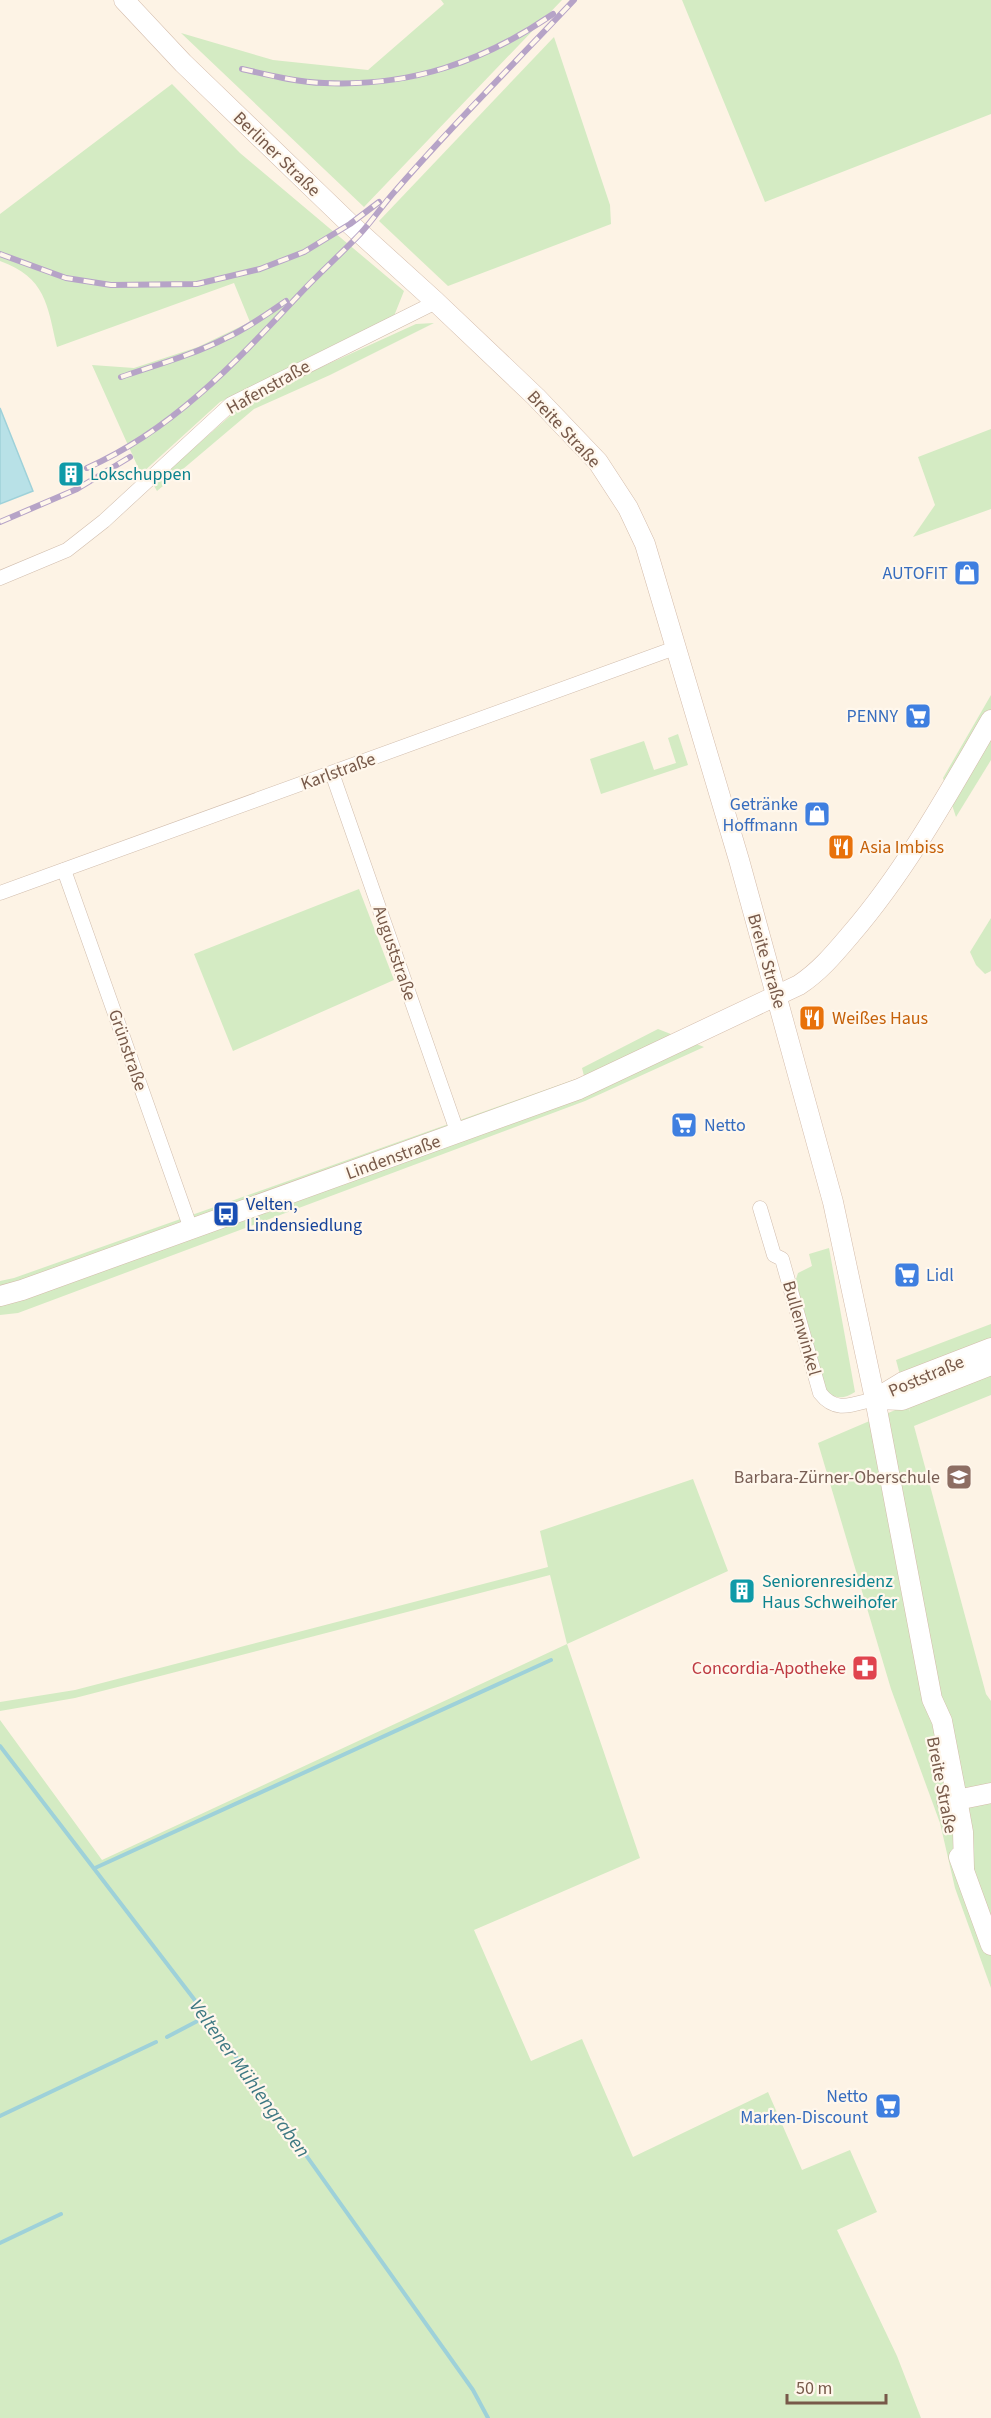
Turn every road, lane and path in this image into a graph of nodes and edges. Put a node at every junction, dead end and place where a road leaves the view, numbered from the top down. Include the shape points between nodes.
1 (124, 0) edge
2 (436, 302) junction
3 (0, 578) edge
4 (675, 648) junction
5 (991, 720) edge
6 (986, 742) edge
7 (332, 773) junction
8 (64, 870) junction
9 (0, 893) edge
10 (777, 997) junction
11 (458, 1134) junction
12 (760, 1208) dead end
13 (191, 1229) junction
14 (0, 1296) edge
15 (991, 1348) edge
16 (991, 1365) edge
17 (875, 1399) junction
18 (991, 1793) edge
19 (952, 1801) junction
20 (991, 1945) edge

1 - 2 main road, Berliner Straße via 183,63
2 - 3 street, Hafenstraße via 231,404 67,550
2 - 4 main road, Breite Straße via 598,462 645,544
4 - 7 street, Karlstraße
4 - 10 main road, Breite Straße
5 - 6 main road, Lindenstraße
6 - 10 main road, Lindenstraße via 868,914 820,970
7 - 8 street, Karlstraße
7 - 11 street, Auguststraße
8 - 9 street, Karlstraße
8 - 13 street, Grünstraße
10 - 11 main road, Lindenstraße via 579,1089
10 - 17 main road, Breite Straße via 838,1221
11 - 13 main road, Lindenstraße
12 - 17 street, Bullenwinkel via 774,1255 782,1259 820,1393 837,1407
13 - 14 main road, Lindenstraße
15 - 17 main road, Poststraße via 903,1382
16 - 17 main road, Poststraße via 902,1400
17 - 19 main road, Breite Straße via 932,1699 942,1721
18 - 19 main road
19 - 20 main road, Breite Straße via 963,1832 964,1868

